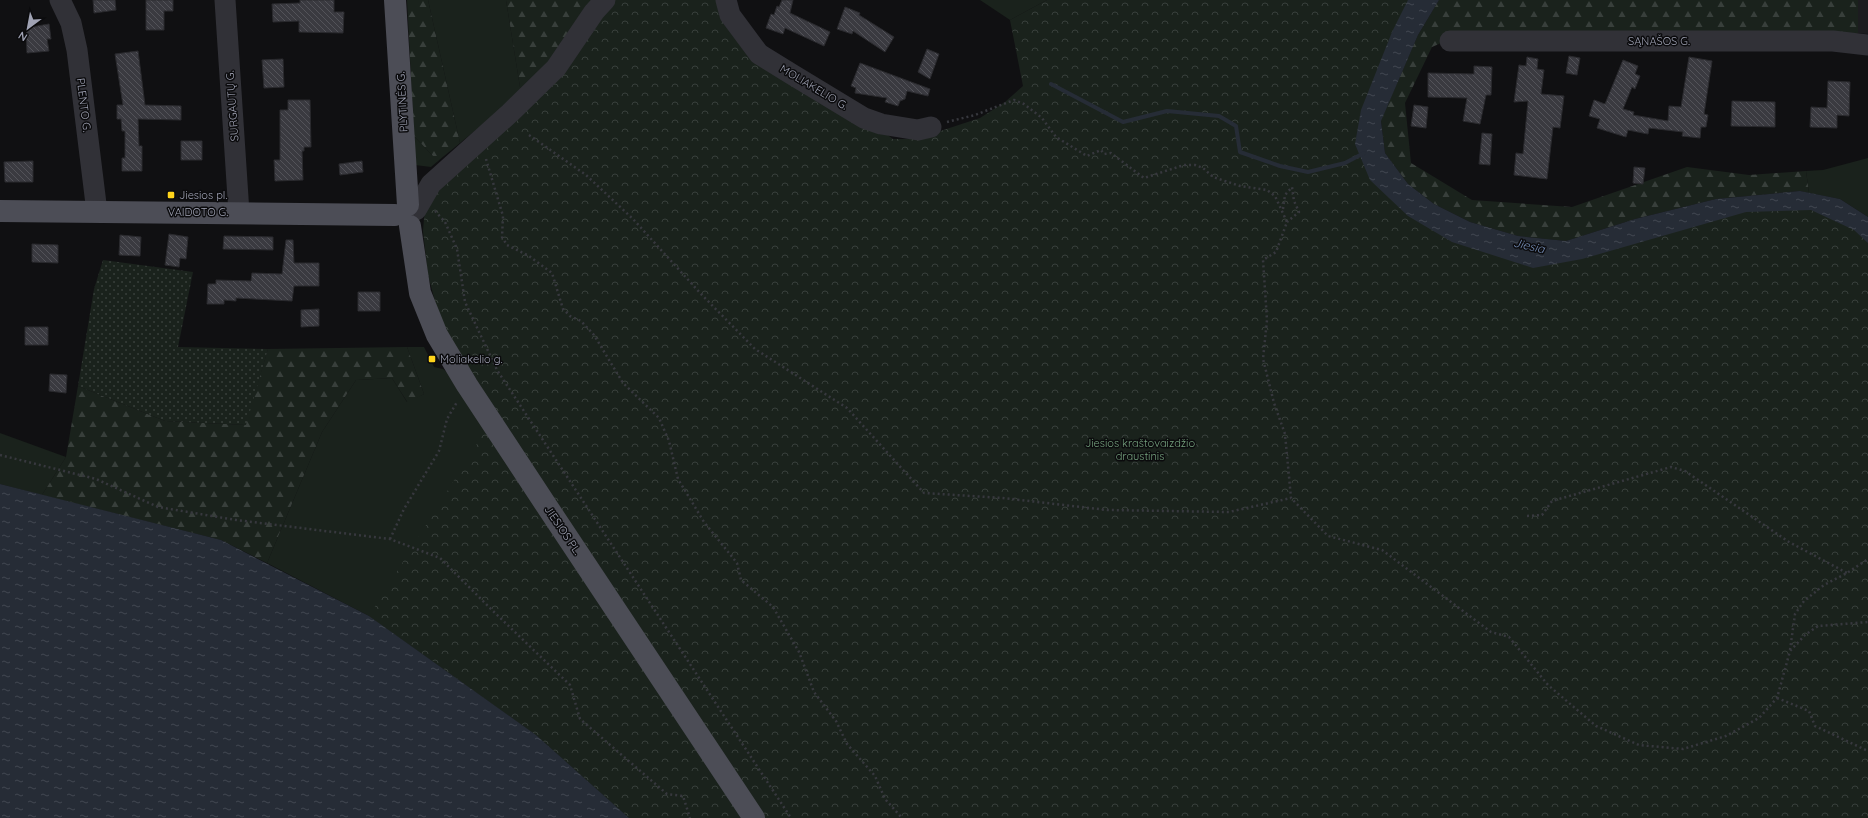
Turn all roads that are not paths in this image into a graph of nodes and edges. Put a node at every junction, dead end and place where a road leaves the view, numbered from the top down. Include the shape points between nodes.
1 (60, 0) edge
2 (225, 0) edge
3 (395, 0) edge
4 (605, 0) edge
5 (726, 0) edge
6 (1450, 41) dead end
7 (1868, 45) edge
8 (931, 127) road end
9 (0, 211) edge
10 (410, 211) junction
11 (97, 212) junction
12 (239, 213) junction
13 (754, 818) edge

1 - 11 street, PLENTO G. via 71,23 77,50
2 - 12 street, SURGAUTŲ G.
3 - 10 main road, PLYTINĖS G.
4 - 10 street via 556,68 431,184
5 - 8 street, MOLIAKELIO G. via 730,15 759,54 864,118 881,124 918,130
6 - 7 street, SĄNAŠOS G. via 1833,41
9 - 11 main road, VAIDOTO G.
10 - 12 main road, VAIDOTO G.
10 - 13 main road, JIESIOS PL. via 420,293 437,334 467,385
11 - 12 main road, VAIDOTO G.

